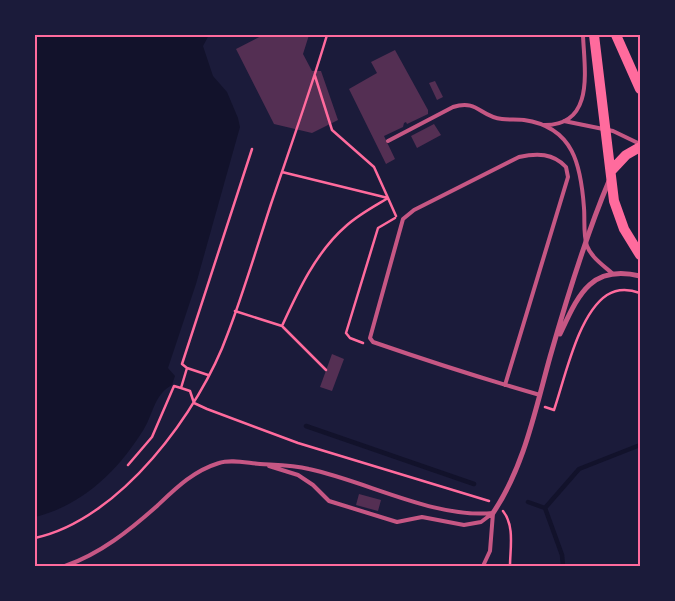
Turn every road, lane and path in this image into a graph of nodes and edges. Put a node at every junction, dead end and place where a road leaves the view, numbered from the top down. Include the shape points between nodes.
1 (327, 35) edge
2 (583, 35) edge
3 (594, 35) edge
4 (616, 35) edge
5 (315, 76) junction
6 (640, 89) edge
7 (563, 121) junction
8 (542, 125) junction
9 (606, 129) junction
10 (388, 141) dead end
11 (640, 145) edge
12 (252, 149) dead end
13 (282, 172) junction
14 (611, 174) junction
15 (388, 198) junction
16 (586, 245) junction
17 (640, 255) edge
18 (612, 274) junction
19 (640, 276) edge
20 (640, 293) edge
21 (236, 311) junction
22 (282, 326) junction
23 (368, 344) dead end
24 (552, 352) junction
25 (187, 368) junction
26 (326, 370) dead end
27 (208, 375) junction
28 (505, 385) junction
29 (181, 388) junction
30 (540, 395) junction
31 (194, 403) junction
32 (537, 404) junction
33 (262, 464) junction
34 (128, 465) dead end
35 (498, 505) junction
36 (493, 513) junction
37 (35, 538) edge
38 (65, 566) edge
39 (483, 566) edge
40 (510, 566) edge

1 - 5 path
2 - 7 lane via 587,74 584,94 578,108
3 - 9 main road
4 - 6 main road
5 - 13 path
5 - 15 path via 332,130 374,167
7 - 8 lane
7 - 9 lane
8 - 10 lane via 526,120 496,118 472,105 463,104
8 - 16 lane via 565,139 577,162
9 - 11 lane
9 - 14 main road
11 - 14 main road via 626,155
12 - 25 path via 182,364
13 - 15 path
13 - 21 path
14 - 16 street
14 - 17 main road via 618,214
15 - 22 path via 345,226 320,256
15 - 23 path via 396,217 378,228 346,332 350,338
16 - 18 lane
16 - 24 street
18 - 19 street
18 - 24 street via 594,280 582,290
20 - 32 path via 627,289 601,300 588,318 554,410
21 - 22 path
21 - 27 path
22 - 26 path
24 - 30 street
25 - 27 path
25 - 29 path
27 - 31 path
28 - 28 lane via 568,177 566,167 548,156 530,154 519,157 414,210 403,219 370,336 373,342
28 - 30 lane
29 - 31 path via 190,391
29 - 34 path via 174,386 152,437
30 - 32 street
31 - 35 path via 298,443
31 - 37 path via 144,468 117,495 57,533
32 - 35 street via 519,465
33 - 36 lane via 287,464 311,469 473,515
33 - 36 lane via 298,475 314,485 329,501 397,522 422,517 464,525 481,522
33 - 38 lane via 220,462 202,470 179,484 121,536
35 - 36 street
35 - 40 path via 508,517 512,542
36 - 39 lane via 490,551

